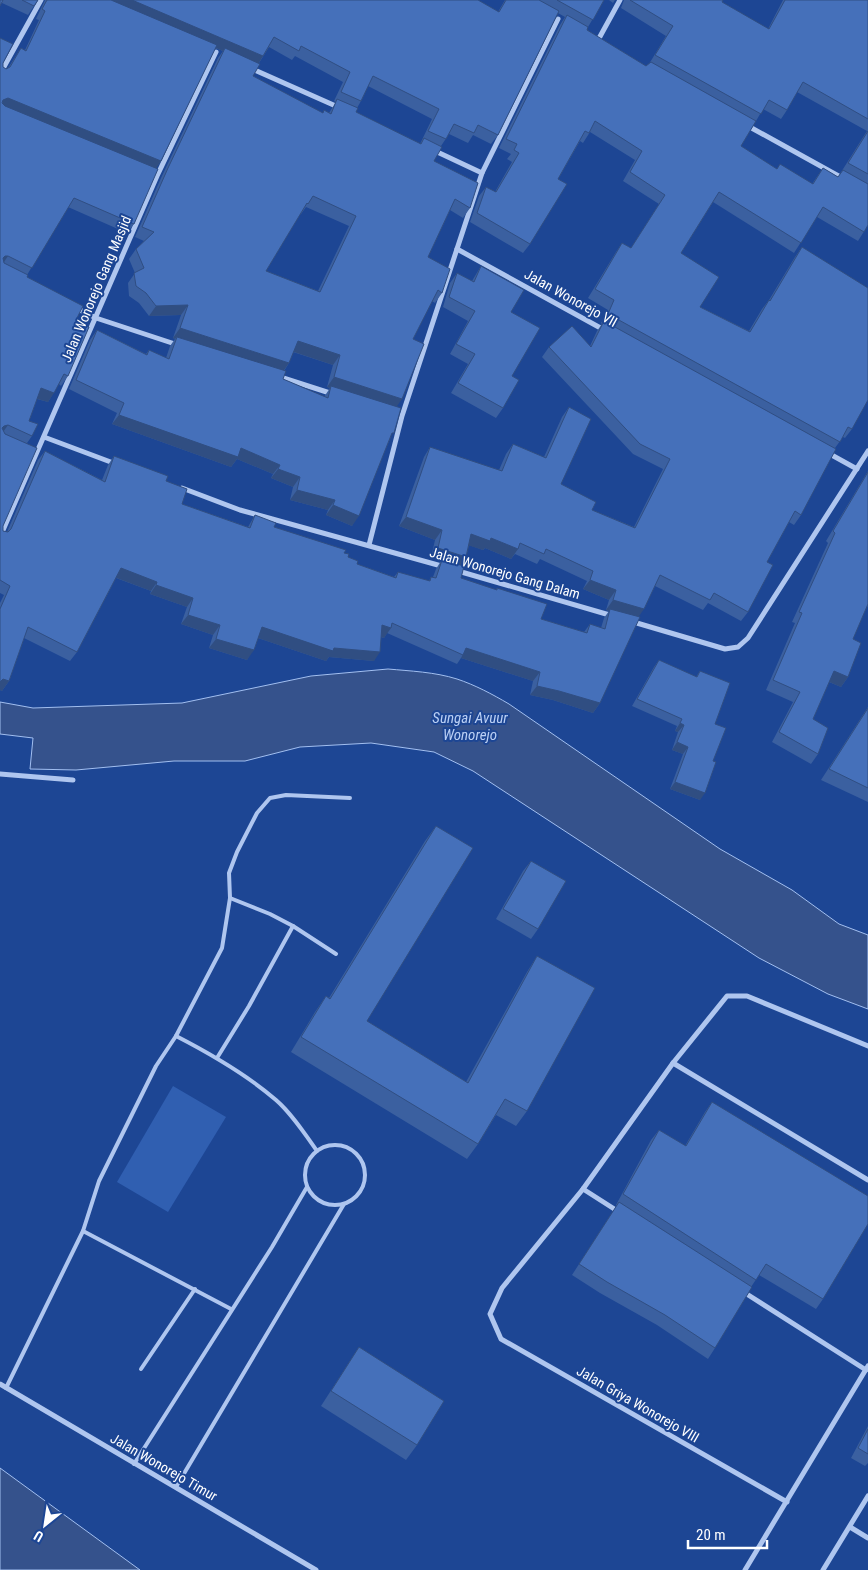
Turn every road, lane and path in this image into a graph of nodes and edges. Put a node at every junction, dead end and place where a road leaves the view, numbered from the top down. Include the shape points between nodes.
1 (42, 0) edge
2 (620, 0) edge
3 (550, 14) edge
4 (558, 19) junction
5 (566, 24) edge
6 (589, 37) edge
7 (597, 42) junction
8 (606, 47) edge
9 (207, 48) edge
10 (216, 52) junction
11 (224, 56) edge
12 (242, 64) edge
13 (0, 74) edge
14 (340, 108) edge
15 (746, 124) edge
16 (429, 148) edge
17 (147, 172) edge
18 (482, 173) junction
19 (156, 176) junction
20 (850, 183) edge
21 (457, 249) junction
22 (70, 305) edge
23 (96, 318) junction
24 (614, 335) edge
25 (189, 348) edge
26 (272, 374) edge
27 (337, 395) edge
28 (393, 413) edge
29 (402, 416) junction
30 (44, 437) junction
31 (822, 450) edge
32 (868, 451) edge
33 (29, 452) edge
34 (36, 455) junction
35 (118, 465) edge
36 (857, 469) junction
37 (175, 485) edge
38 (0, 537) edge
39 (369, 545) junction
40 (0, 774) edge
41 (73, 780) dead end
42 (350, 798) dead end
43 (230, 898) junction
44 (293, 926) junction
45 (336, 954) dead end
46 (176, 1036) junction
47 (868, 1046) edge
48 (217, 1058) junction
49 (673, 1063) junction
50 (317, 1151) junction
51 (868, 1180) edge
52 (307, 1187) junction
53 (583, 1189) junction
54 (344, 1204) junction
55 (624, 1216) edge
56 (83, 1231) junction
57 (732, 1285) edge
58 (195, 1290) junction
59 (231, 1308) junction
60 (867, 1368) edge
61 (141, 1369) dead end
62 (0, 1384) edge
63 (6, 1388) junction
64 (134, 1464) junction
65 (176, 1487) junction
66 (868, 1496) edge
67 (787, 1502) junction
68 (850, 1527) junction
69 (868, 1538) edge
70 (316, 1570) edge
71 (746, 1570) edge
72 (823, 1570) edge

1 - 13 street
2 - 7 street
3 - 4 street
4 - 5 street
4 - 18 street
6 - 7 street
7 - 8 street
9 - 10 street
10 - 11 street
10 - 19 street, Jalan Wonorejo Gang Masjid
12 - 14 street
15 - 20 street
16 - 18 street
17 - 19 street
18 - 21 street
19 - 23 street, Jalan Wonorejo Gang Masjid
21 - 24 street, Jalan Wonorejo VII
21 - 29 street
22 - 23 street
23 - 25 street
23 - 30 street, Jalan Wonorejo Gang Masjid
26 - 27 street
28 - 29 street
29 - 39 street
30 - 34 street, Jalan Wonorejo Gang Masjid
30 - 35 street
31 - 36 street
32 - 36 street, Jalan Wonorejo Gang Dalam
33 - 34 street
34 - 38 street, Jalan Wonorejo Gang Masjid
36 - 39 street, Jalan Wonorejo Gang Dalam via 748,638 738,647 725,649
37 - 39 street, Jalan Wonorejo Gang Dalam via 240,510
40 - 41 street
42 - 43 lane via 286,795 270,798 257,813 232,866
43 - 44 lane
43 - 46 lane via 222,948
44 - 45 lane
44 - 48 lane
46 - 48 lane
46 - 56 lane via 156,1066 99,1181
47 - 49 street via 759,1000 727,996
48 - 50 lane via 277,1101
49 - 51 street
49 - 53 street
50 - 52 lane via 308,1161 304,1174
50 - 54 lane via 329,1146 342,1146 354,1152 362,1162 365,1175 362,1188 355,1198
52 - 54 lane via 322,1202 332,1206
52 - 59 lane
53 - 55 street
53 - 67 street, Jalan Griya Wonorejo VIII via 502,1288 490,1314 502,1339
54 - 65 lane
56 - 58 lane
56 - 63 lane
57 - 60 street
58 - 59 lane
58 - 61 lane
59 - 64 lane
60 - 67 street
62 - 63 street, Jalan Wonorejo Timur
63 - 64 street, Jalan Wonorejo Timur
64 - 65 street, Jalan Wonorejo Timur
65 - 70 street, Jalan Wonorejo Timur
66 - 68 street
67 - 71 street
68 - 69 street
68 - 72 street

